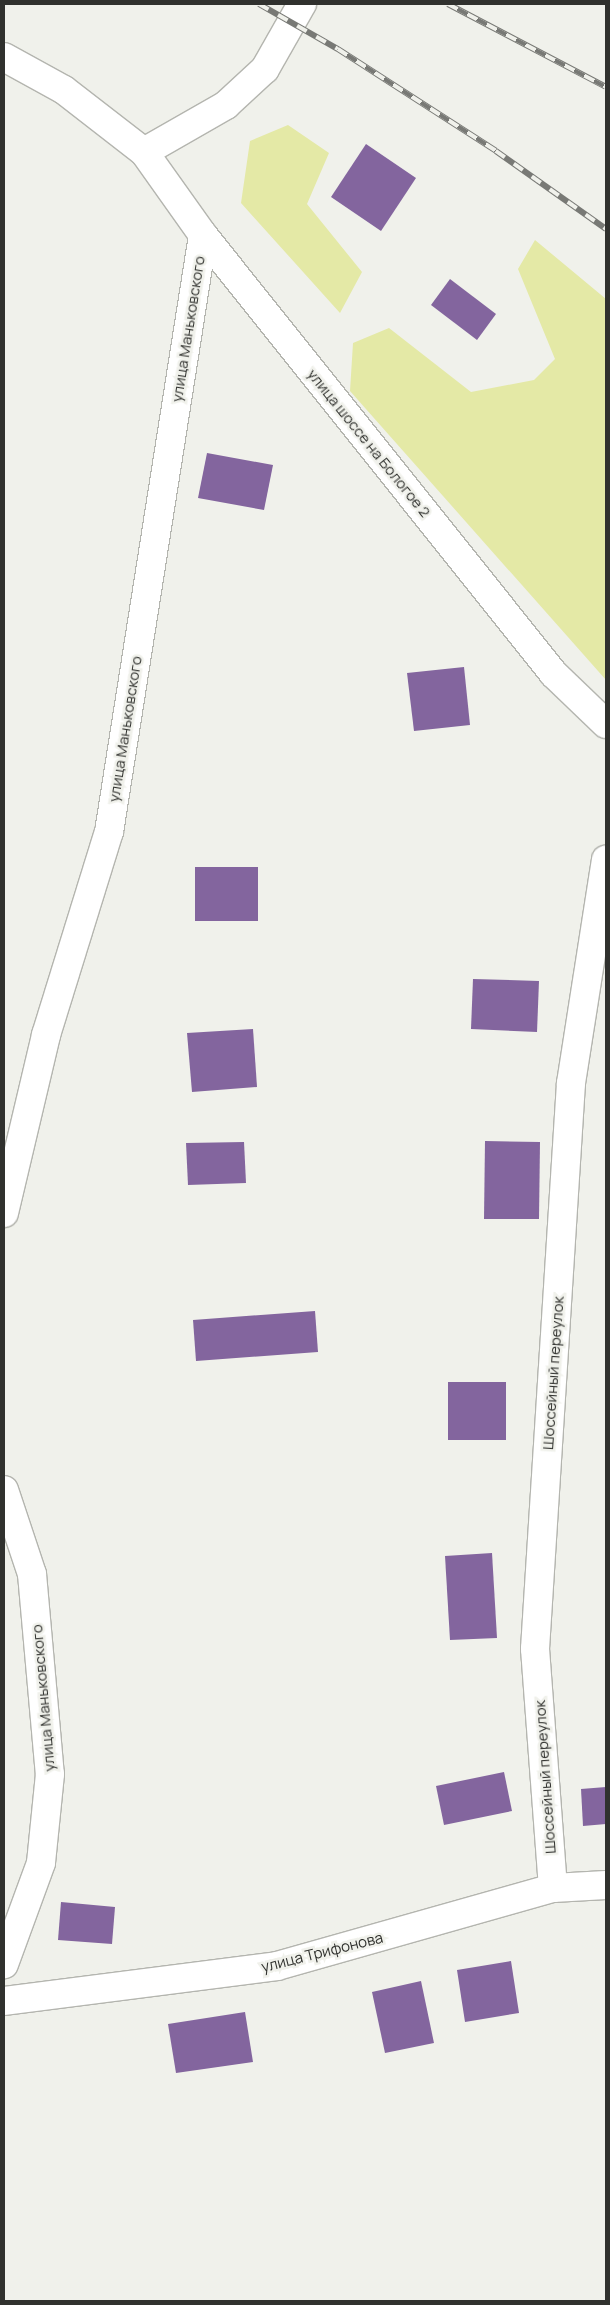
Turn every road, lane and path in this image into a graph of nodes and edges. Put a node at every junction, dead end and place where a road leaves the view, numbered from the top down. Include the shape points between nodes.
1 (302, 4) edge
2 (4, 57) edge
3 (144, 152) junction
4 (203, 235) junction
5 (606, 724) edge
6 (606, 860) edge
7 (4, 1213) edge
8 (4, 1490) edge
9 (606, 1885) edge
10 (553, 1888) junction
11 (4, 1964) edge
12 (4, 2001) edge

1 - 3 street via 265,69 226,105
2 - 3 street, улица шоссе на Бологое 2 via 64,90
3 - 4 street, улица шоссе на Бологое 2
4 - 5 street, улица шоссе на Бологое 2 via 554,674
4 - 7 street, улица Маньковского via 109,832 46,1035
6 - 10 street, Шоссейный переулок via 571,1083 535,1649
8 - 11 street, улица Маньковского via 32,1574 50,1774 41,1863
9 - 10 street, улица Трифонова
10 - 12 street, улица Трифонова via 277,1966

